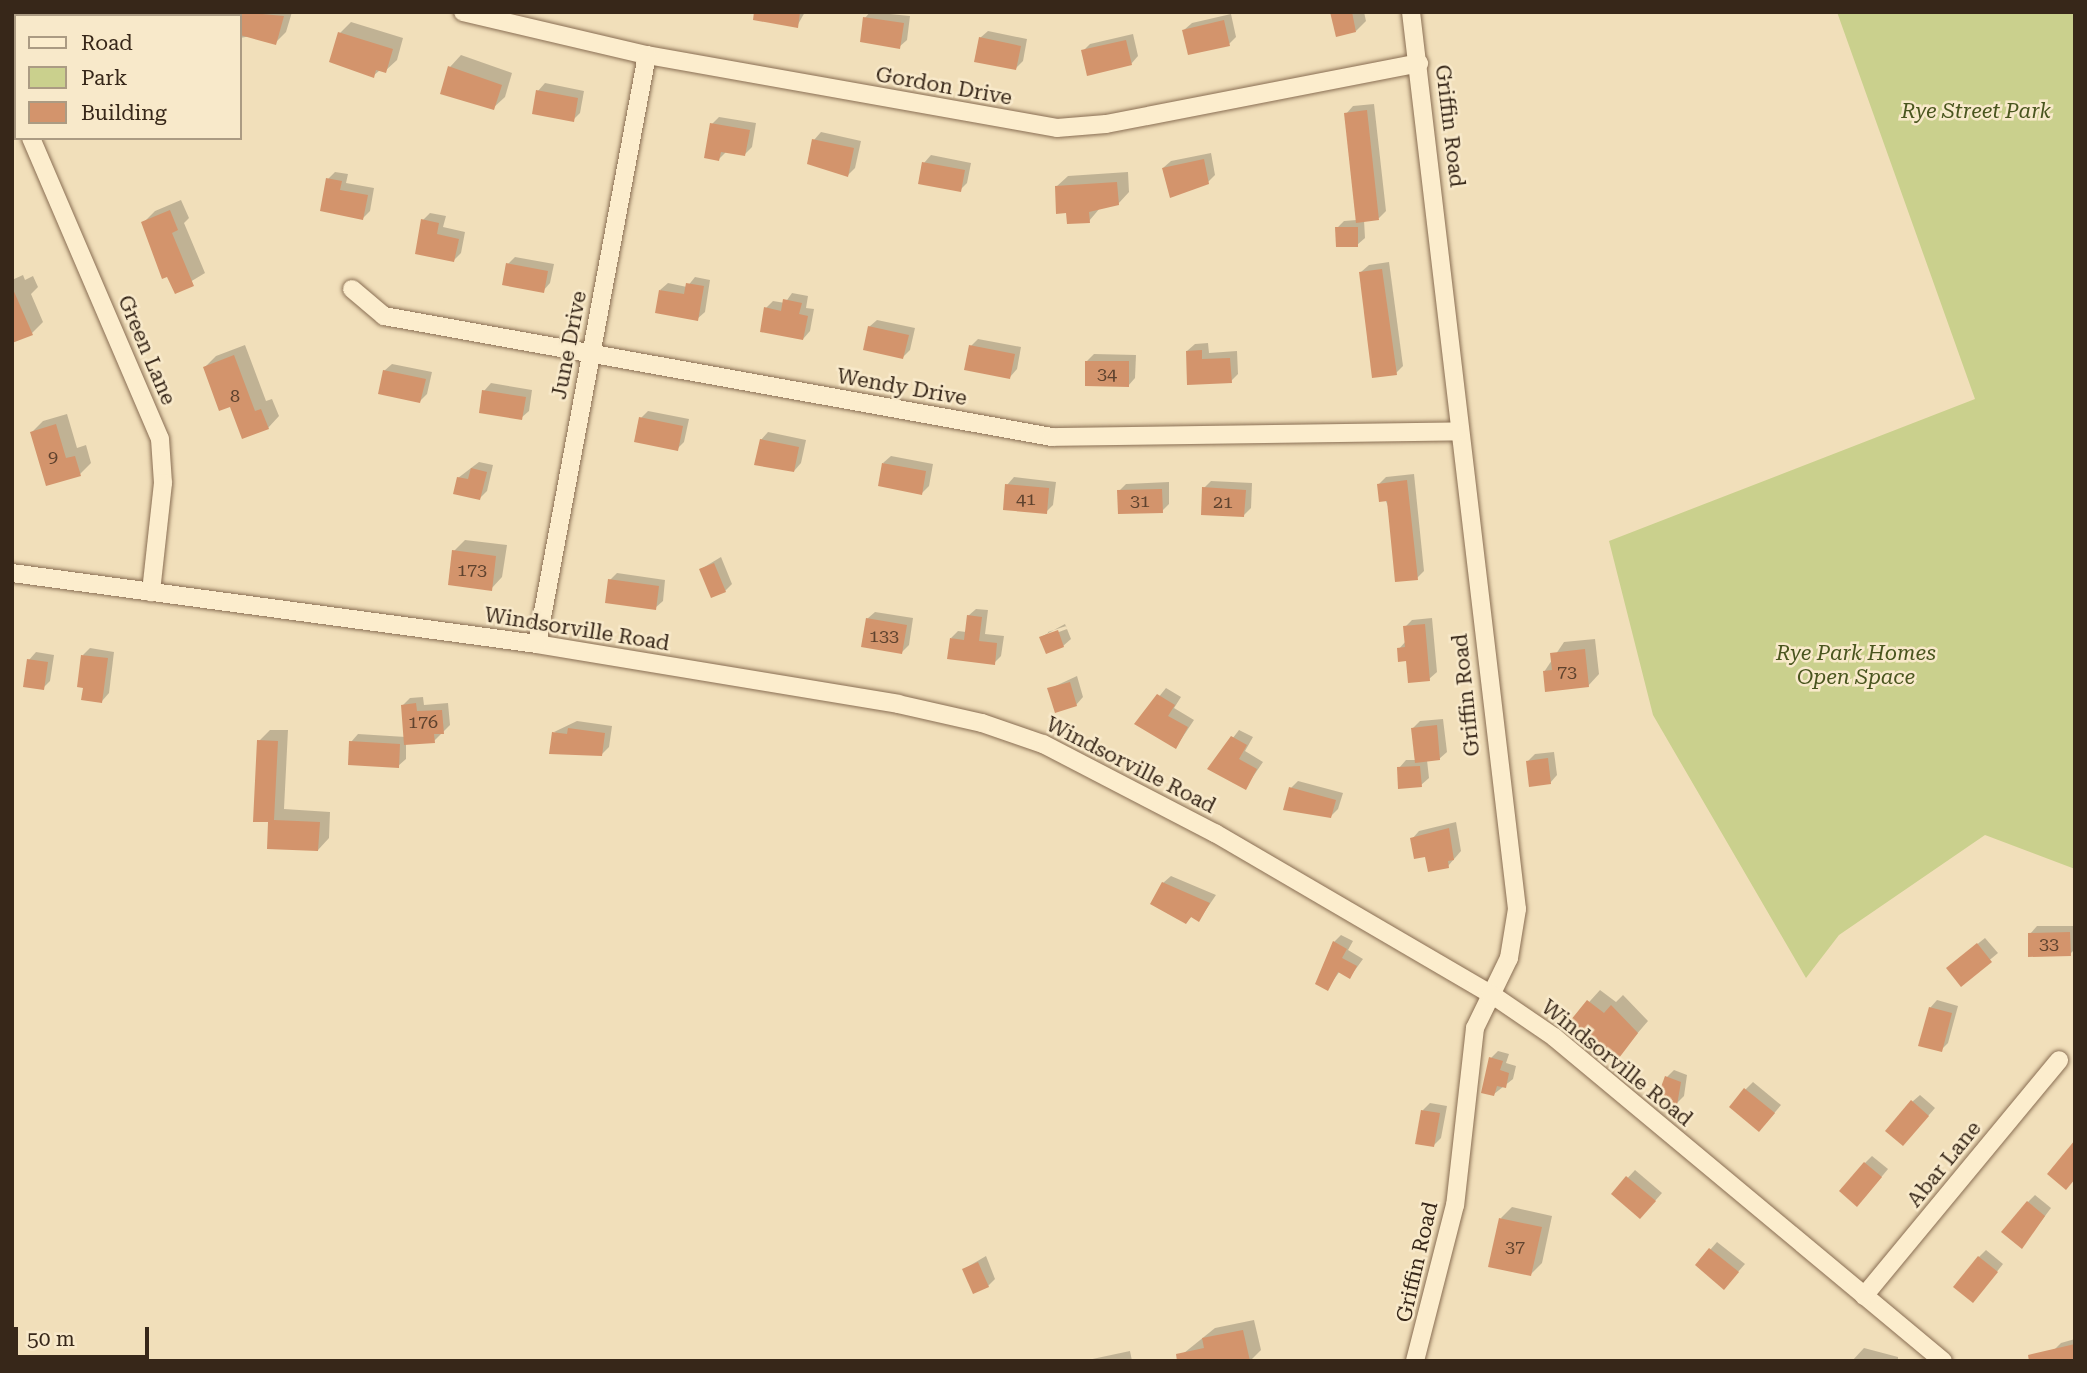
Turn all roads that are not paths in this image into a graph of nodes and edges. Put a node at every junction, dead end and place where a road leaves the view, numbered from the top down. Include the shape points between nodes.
1 (463, 12) edge
2 (1411, 12) edge
3 (647, 55) junction
4 (1419, 63) junction
5 (33, 140) edge
6 (352, 289) dead end
7 (591, 355) junction
8 (1460, 431) junction
9 (12, 573) edge
10 (151, 592) junction
11 (537, 644) junction
12 (1491, 994) junction
13 (2059, 1060) dead end
14 (1864, 1297) junction
15 (1415, 1361) edge
16 (1943, 1361) edge

1 - 3 street, Gordon Drive
2 - 4 street, Griffin Road
3 - 4 street, Gordon Drive via 1057,128 1106,124
3 - 7 street, June Drive
4 - 8 street, Griffin Road
5 - 10 street, Green Lane via 160,439 163,483
6 - 7 street, Wendy Drive via 384,316
7 - 8 street, Wendy Drive via 1052,436
7 - 11 street, June Drive
8 - 12 street, Griffin Road via 1517,909 1509,958
9 - 10 street, Windsorville Road
10 - 11 street, Windsorville Road
11 - 12 street, Windsorville Road via 898,705 982,723 1043,744 1215,832
12 - 14 street, Windsorville Road via 1554,1037
12 - 15 street, Griffin Road via 1475,1028 1455,1205
13 - 14 street, Abar Lane
14 - 16 street, Windsorville Road

